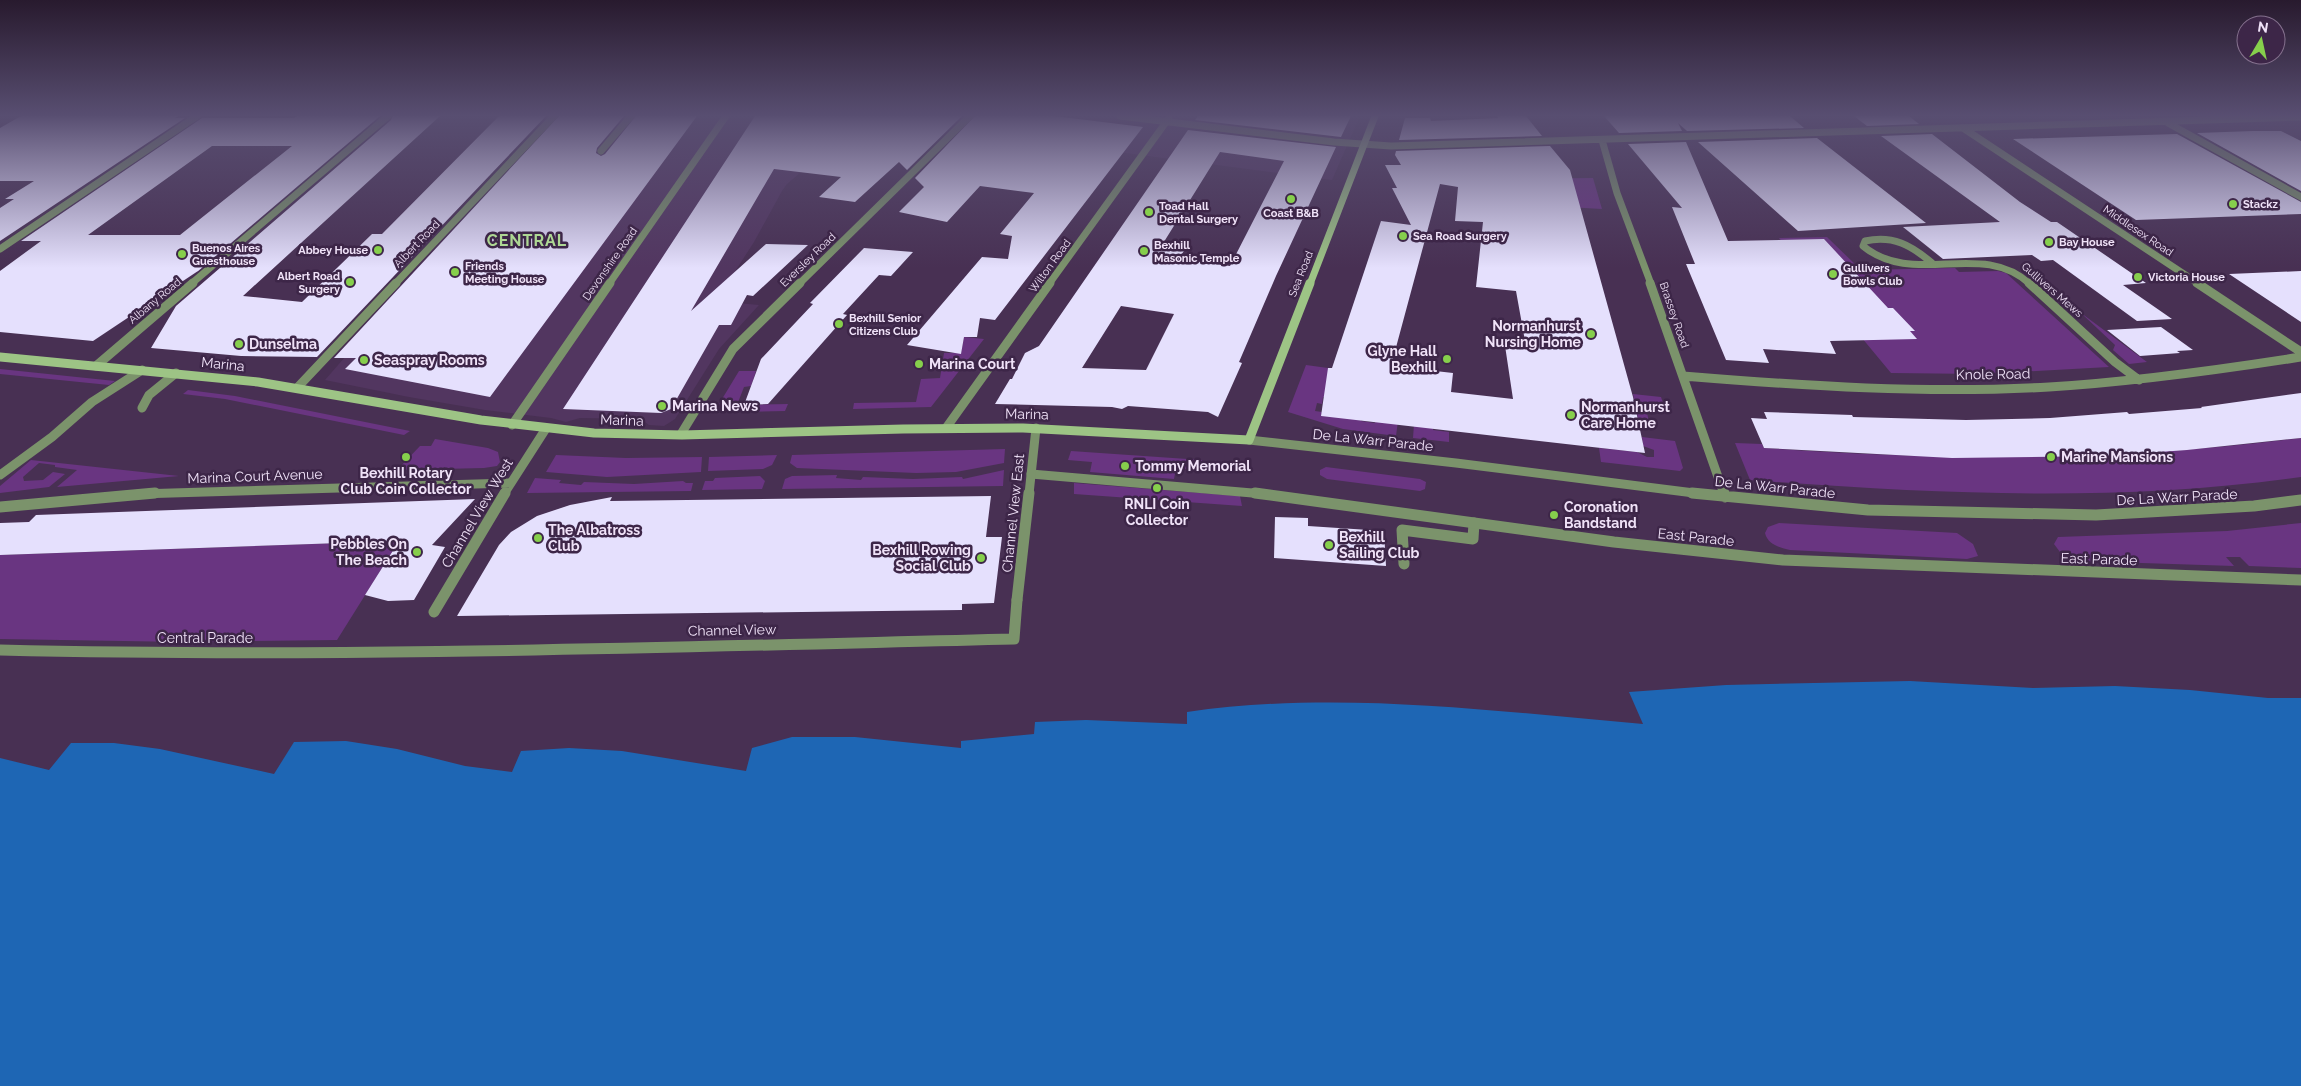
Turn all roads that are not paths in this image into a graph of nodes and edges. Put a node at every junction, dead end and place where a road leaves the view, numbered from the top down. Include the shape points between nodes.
1 (122, 167) edge
2 (329, 167) edge
3 (506, 167) edge
4 (691, 167) edge
5 (918, 167) edge
6 (1135, 167) edge
7 (1356, 167) edge
8 (1609, 167) edge
9 (2021, 167) edge
10 (2246, 167) edge
11 (2301, 197) edge
12 (0, 249) edge
13 (1932, 264) junction
14 (2301, 352) edge
15 (0, 357) edge
16 (2301, 357) edge
17 (96, 366) junction
18 (142, 370) junction
19 (176, 373) junction
20 (1683, 376) junction
21 (2139, 380) junction
22 (297, 388) junction
23 (142, 408) dead end
24 (512, 426) junction
25 (946, 428) junction
26 (1036, 428) junction
27 (545, 430) junction
28 (681, 434) junction
29 (1249, 440) junction
30 (1031, 474) junction
31 (0, 475) edge
32 (511, 482) junction
33 (1725, 497) junction
34 (2301, 500) edge
35 (0, 507) edge
36 (1474, 523) junction
37 (1404, 564) dead end
38 (2301, 580) edge
39 (1017, 600) joint
40 (434, 612) dead end
41 (0, 650) edge
42 (410, 653) joint

1 - 12 street
2 - 17 street, Albany Road
3 - 22 street, Albert Road
4 - 24 street, Devonshire Road
5 - 28 street, Eversley Road via 733,349
6 - 25 street, Wilton Road
7 - 29 main road, Sea Road
8 - 20 street, Brassey Road
9 - 14 street, Middlesex Road
10 - 11 street
13 - 13 street, Gullivers Mews via 1881,259 1868,253 1863,246 1865,241 1875,238 1902,241 1914,247
13 - 21 street, Gullivers Mews via 1989,264 2018,273
15 - 17 main road, Marina
16 - 21 street, Knole Road
17 - 18 main road, Marina
18 - 19 main road, Marina
18 - 31 street via 92,402 52,437
19 - 22 main road, Marina
19 - 23 street via 149,395
20 - 21 street, Knole Road via 1777,384 1948,389 2048,387
20 - 33 street, Brassey Road
22 - 24 main road, Marina
24 - 27 main road, Marina
25 - 26 main road, Marina
25 - 28 main road, Marina
26 - 29 main road, Marina
26 - 30 street, Channel View East
27 - 28 main road, Marina
27 - 32 street, Channel View West
29 - 33 street, De La Warr Parade
30 - 36 street, East Parade via 1241,491
30 - 39 street, Channel View East
32 - 35 street, Marina Court Avenue via 150,493
32 - 40 street, Channel View West
33 - 34 street, De La Warr Parade via 1868,510 2096,515 2254,506
36 - 37 street via 1473,539 1402,530
36 - 38 street, East Parade via 1783,560
39 - 42 street, Channel View via 1014,639
41 - 42 street, Central Parade

